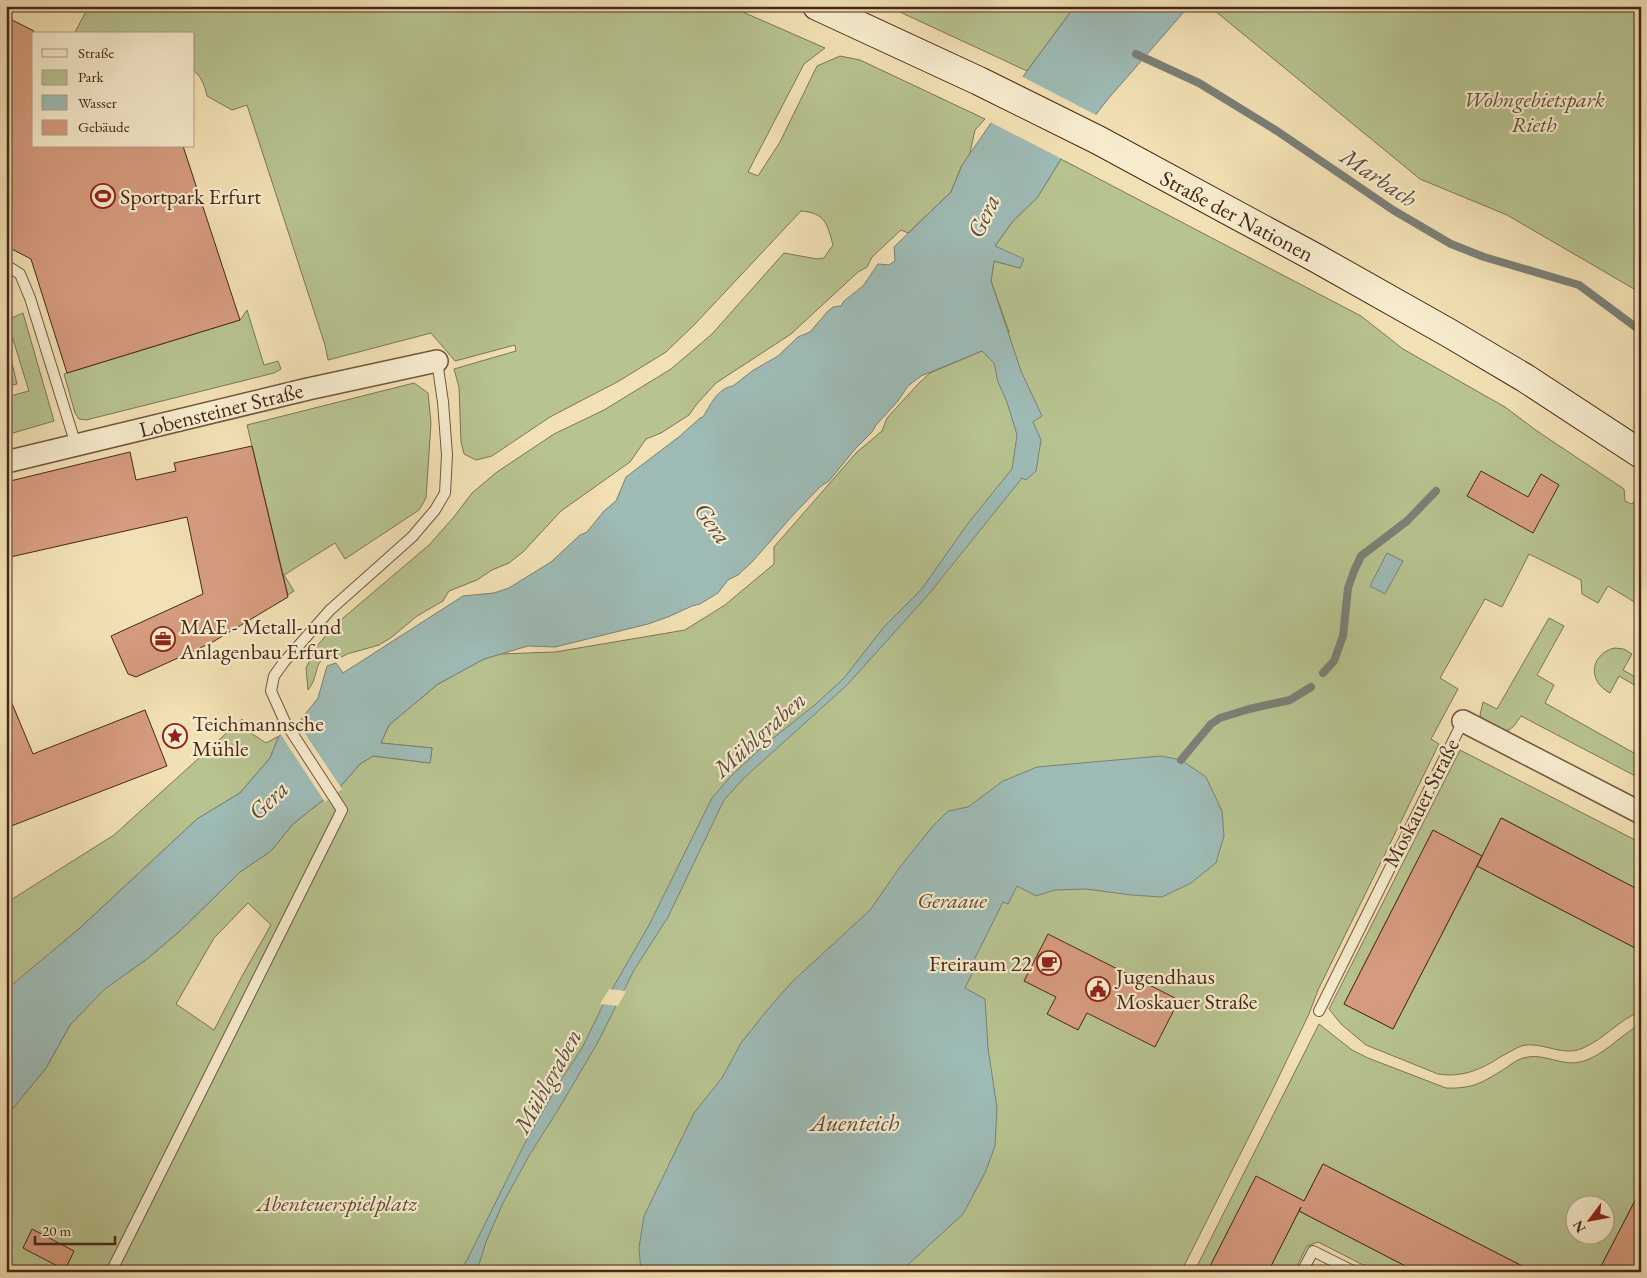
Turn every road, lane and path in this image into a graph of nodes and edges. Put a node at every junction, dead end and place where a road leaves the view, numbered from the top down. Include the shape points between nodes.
1 (816, 6) edge
2 (6, 265) edge
3 (437, 361) joint
4 (76, 445) junction
5 (1641, 454) edge
6 (6, 462) edge
7 (1463, 721) joint
8 (1641, 813) edge
9 (1319, 1011) dead end
10 (111, 1272) edge
11 (1302, 1272) edge
12 (1355, 1272) edge

1 - 5 main road, Straße der Nationen via 1098,140 1316,258 1525,378
2 - 4 lane via 20,274 30,298
3 - 4 street, Lobensteiner Straße
3 - 10 lane via 447,455 445,493 412,537 330,610 284,662 274,676 270,691 285,722 342,810
4 - 6 street, Lobensteiner Straße
7 - 8 street, Moskauer Straße
7 - 9 lane, Moskauer Straße
11 - 12 lane via 1313,1251

